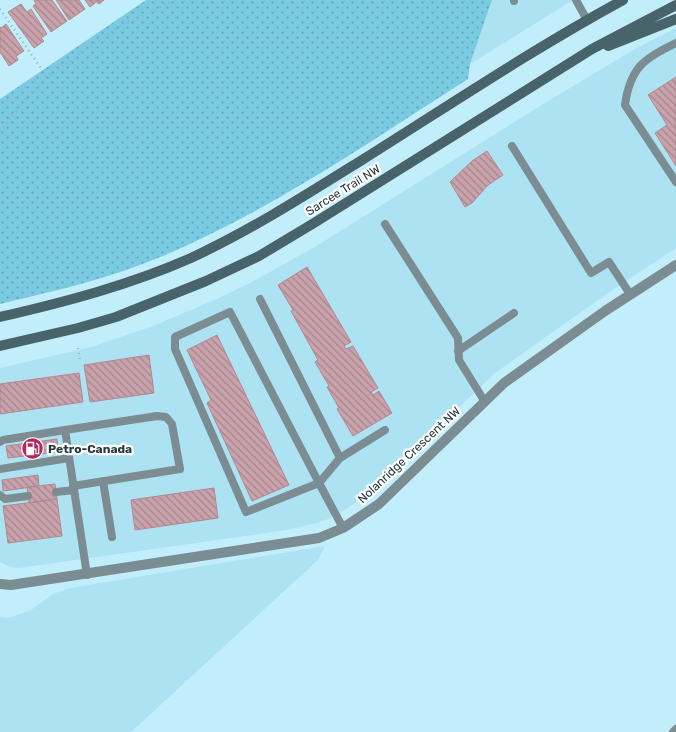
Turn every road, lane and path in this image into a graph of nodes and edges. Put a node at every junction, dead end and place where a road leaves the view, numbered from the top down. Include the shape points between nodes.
1 (176, 0) edge
2 (576, 0) edge
3 (623, 0) edge
4 (676, 5) edge
5 (0, 9) edge
6 (676, 19) edge
7 (587, 20) junction
8 (676, 43) edge
9 (572, 61) junction
10 (46, 77) junction
11 (0, 131) edge
12 (512, 146) dead end
13 (676, 182) edge
14 (386, 224) dead end
15 (676, 265) edge
16 (630, 294) junction
17 (260, 299) dead end
18 (514, 313) dead end
19 (0, 317) edge
20 (0, 346) edge
21 (78, 348) dead end
22 (458, 351) junction
23 (80, 362) dead end
24 (485, 402) junction
25 (65, 430) junction
26 (385, 430) dead end
27 (0, 442) edge
28 (69, 458) junction
29 (340, 458) junction
30 (0, 469) edge
31 (104, 481) junction
32 (319, 484) junction
33 (74, 488) junction
34 (56, 492) dead end
35 (0, 495) edge
36 (28, 496) dead end
37 (343, 528) junction
38 (112, 537) dead end
39 (87, 575) junction
40 (0, 584) edge
41 (676, 729) edge
42 (673, 732) edge

1 - 10 path via 126,22
2 - 7 lane
3 - 7 main road, Sarcee Trail NW
4 - 9 main road, Sarcee Trail NW
5 - 10 path
6 - 9 main road
7 - 19 main road, Sarcee Trail NW via 239,234 147,276 70,301
8 - 13 lane via 654,54 637,68 627,90 625,105
9 - 20 main road, Sarcee Trail NW via 259,256 116,317
10 - 11 path
12 - 16 lane via 591,273 609,262
14 - 22 lane via 458,338
15 - 16 street, Nolanridge Crescent NW
16 - 24 street, Nolanridge Crescent NW via 515,375
17 - 29 lane
18 - 22 lane
21 - 23 path
22 - 24 lane via 459,360
24 - 37 street, Nolanridge Crescent NW via 378,504
25 - 27 lane
25 - 28 lane
25 - 31 lane via 157,416 166,417 172,424 180,469
26 - 29 lane
28 - 30 lane
28 - 33 lane
29 - 32 lane
31 - 33 lane
31 - 38 lane
32 - 32 lane via 246,512 175,349 175,337 230,312
32 - 37 lane
33 - 34 lane
33 - 39 lane
35 - 36 lane via 5,499
37 - 39 street, Nolanridge Crescent NW via 320,538
39 - 40 street, Nolanridge Crescent NW
41 - 42 lane

